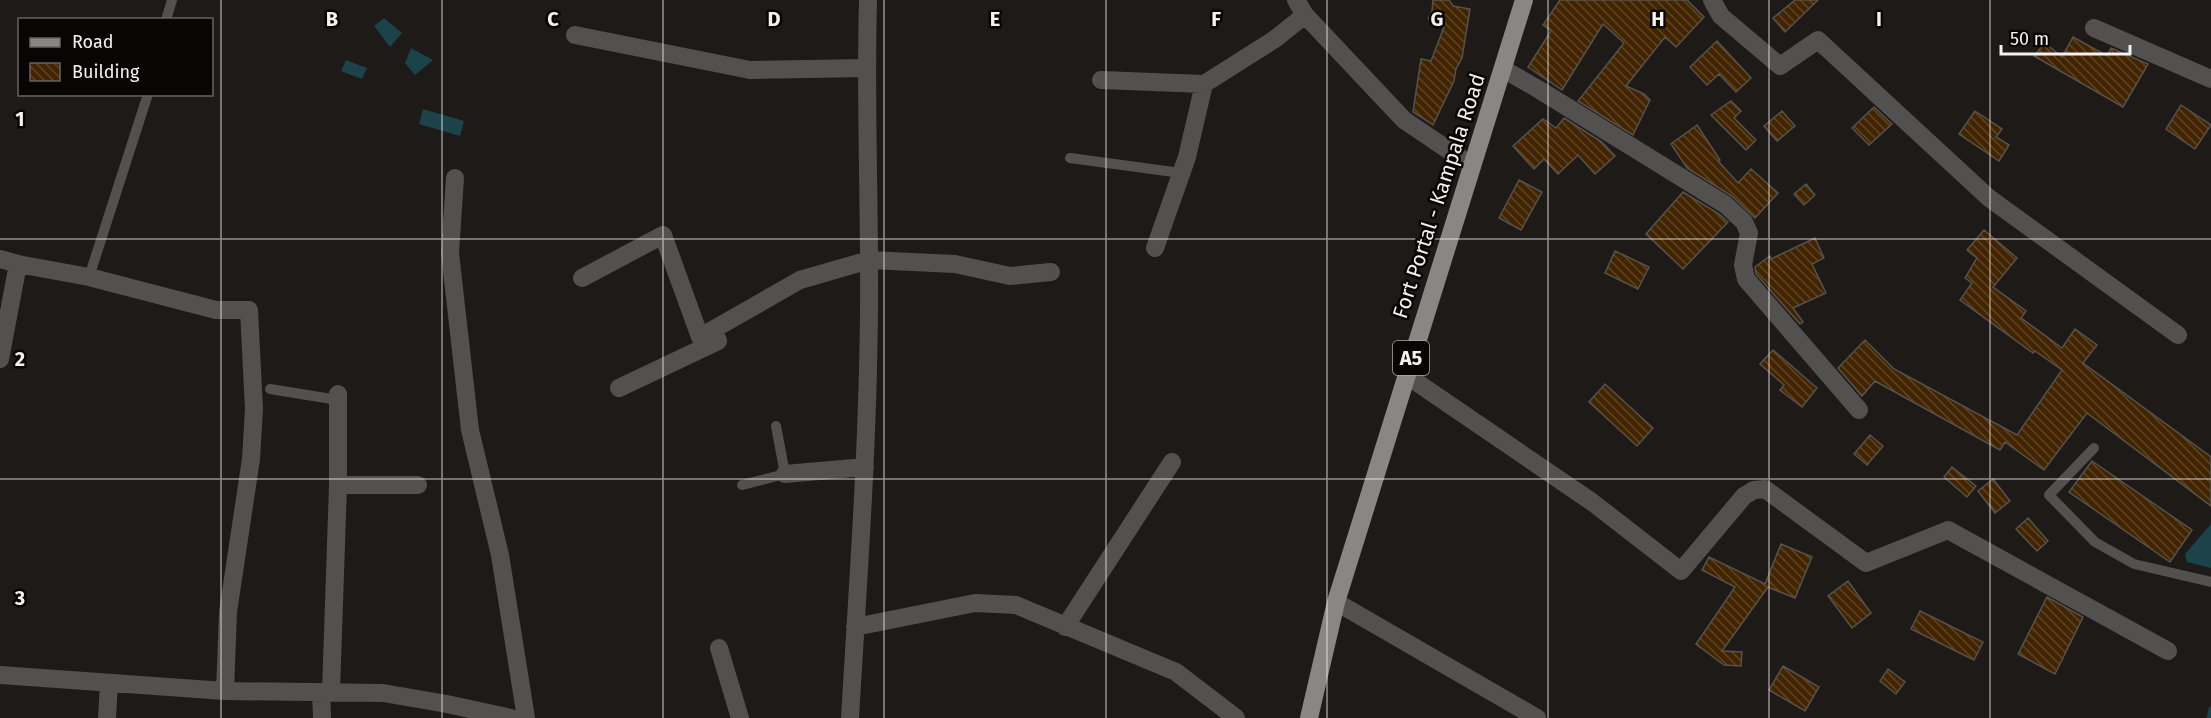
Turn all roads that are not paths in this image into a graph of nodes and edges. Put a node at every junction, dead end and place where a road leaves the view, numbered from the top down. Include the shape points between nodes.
1 (172, 0) edge
2 (868, 0) edge
3 (1524, 0) edge
4 (1712, 0) edge
5 (1300, 8) edge
6 (166, 18) edge
7 (2094, 28) dead end
8 (575, 35) dead end
9 (866, 68) junction
10 (1503, 69) junction
11 (2210, 74) edge
12 (1101, 80) dead end
13 (1204, 84) junction
14 (147, 96) edge
15 (1070, 159) dead end
16 (1472, 166) junction
17 (1181, 173) junction
18 (455, 178) dead end
19 (1155, 248) dead end
20 (0, 258) edge
21 (869, 260) junction
22 (18, 264) junction
23 (1051, 272) dead end
24 (89, 277) junction
25 (582, 278) dead end
26 (714, 329) junction
27 (2178, 335) dead end
28 (0, 359) edge
29 (1406, 375) junction
30 (619, 388) dead end
31 (270, 389) dead end
32 (338, 397) joint
33 (1859, 410) dead end
34 (776, 426) dead end
35 (2094, 448) dead end
36 (1172, 462) dead end
37 (865, 467) junction
38 (785, 474) junction
39 (338, 485) junction
40 (418, 485) dead end
41 (742, 485) dead end
42 (2211, 582) edge
43 (1336, 602) junction
44 (855, 627) junction
45 (1065, 627) junction
46 (719, 648) dead end
47 (2168, 651) dead end
48 (0, 675) edge
49 (109, 683) junction
50 (225, 691) junction
51 (326, 692) junction
52 (445, 711) edge
53 (107, 718) edge
54 (322, 718) edge
55 (511, 718) edge
56 (526, 718) edge
57 (740, 718) edge
58 (850, 718) edge
59 (1236, 718) edge
60 (1309, 718) edge
61 (1537, 718) edge

1 - 6 lane
2 - 9 street
3 - 10 main road, Fort Portal - Kampala Road / A5
4 - 27 street via 1721,16 1780,66 1818,40 1989,198
5 - 13 street via 1275,39
5 - 16 street via 1404,120
7 - 11 street
8 - 9 street via 750,70
9 - 21 street
10 - 16 main road, Fort Portal - Kampala Road / A5
10 - 33 street via 1726,205 1744,222 1749,233 1743,265 1746,279
12 - 13 street
13 - 17 street
14 - 24 lane
15 - 17 lane
16 - 29 main road, Fort Portal - Kampala Road / A5
17 - 19 street
18 - 56 street via 450,254 470,430 500,555
20 - 22 street
21 - 23 street via 955,264 1010,276
21 - 26 street via 800,280
21 - 37 street
22 - 24 street
22 - 28 street
24 - 50 street via 216,310 249,310 254,409 251,459 228,612
25 - 26 street via 663,236 700,337
26 - 30 street via 718,341
29 - 43 main road, Fort Portal - Kampala Road / A5
29 - 47 street via 1592,502 1681,571 1744,496 1764,489 1866,563 1948,530
31 - 32 lane
32 - 39 street
34 - 38 lane
35 - 42 lane via 2049,495 2095,542 2134,564
36 - 45 street
37 - 38 street
37 - 44 street
38 - 41 lane
39 - 40 street
39 - 51 street
43 - 60 main road, Fort Portal - Kampala Road / A5
43 - 61 street
44 - 45 street via 975,603 1016,605
44 - 58 street
45 - 59 street via 1176,672
46 - 57 street
48 - 49 street
49 - 50 street
49 - 53 street
50 - 51 street
51 - 52 street via 383,693
51 - 54 street
52 - 55 street

